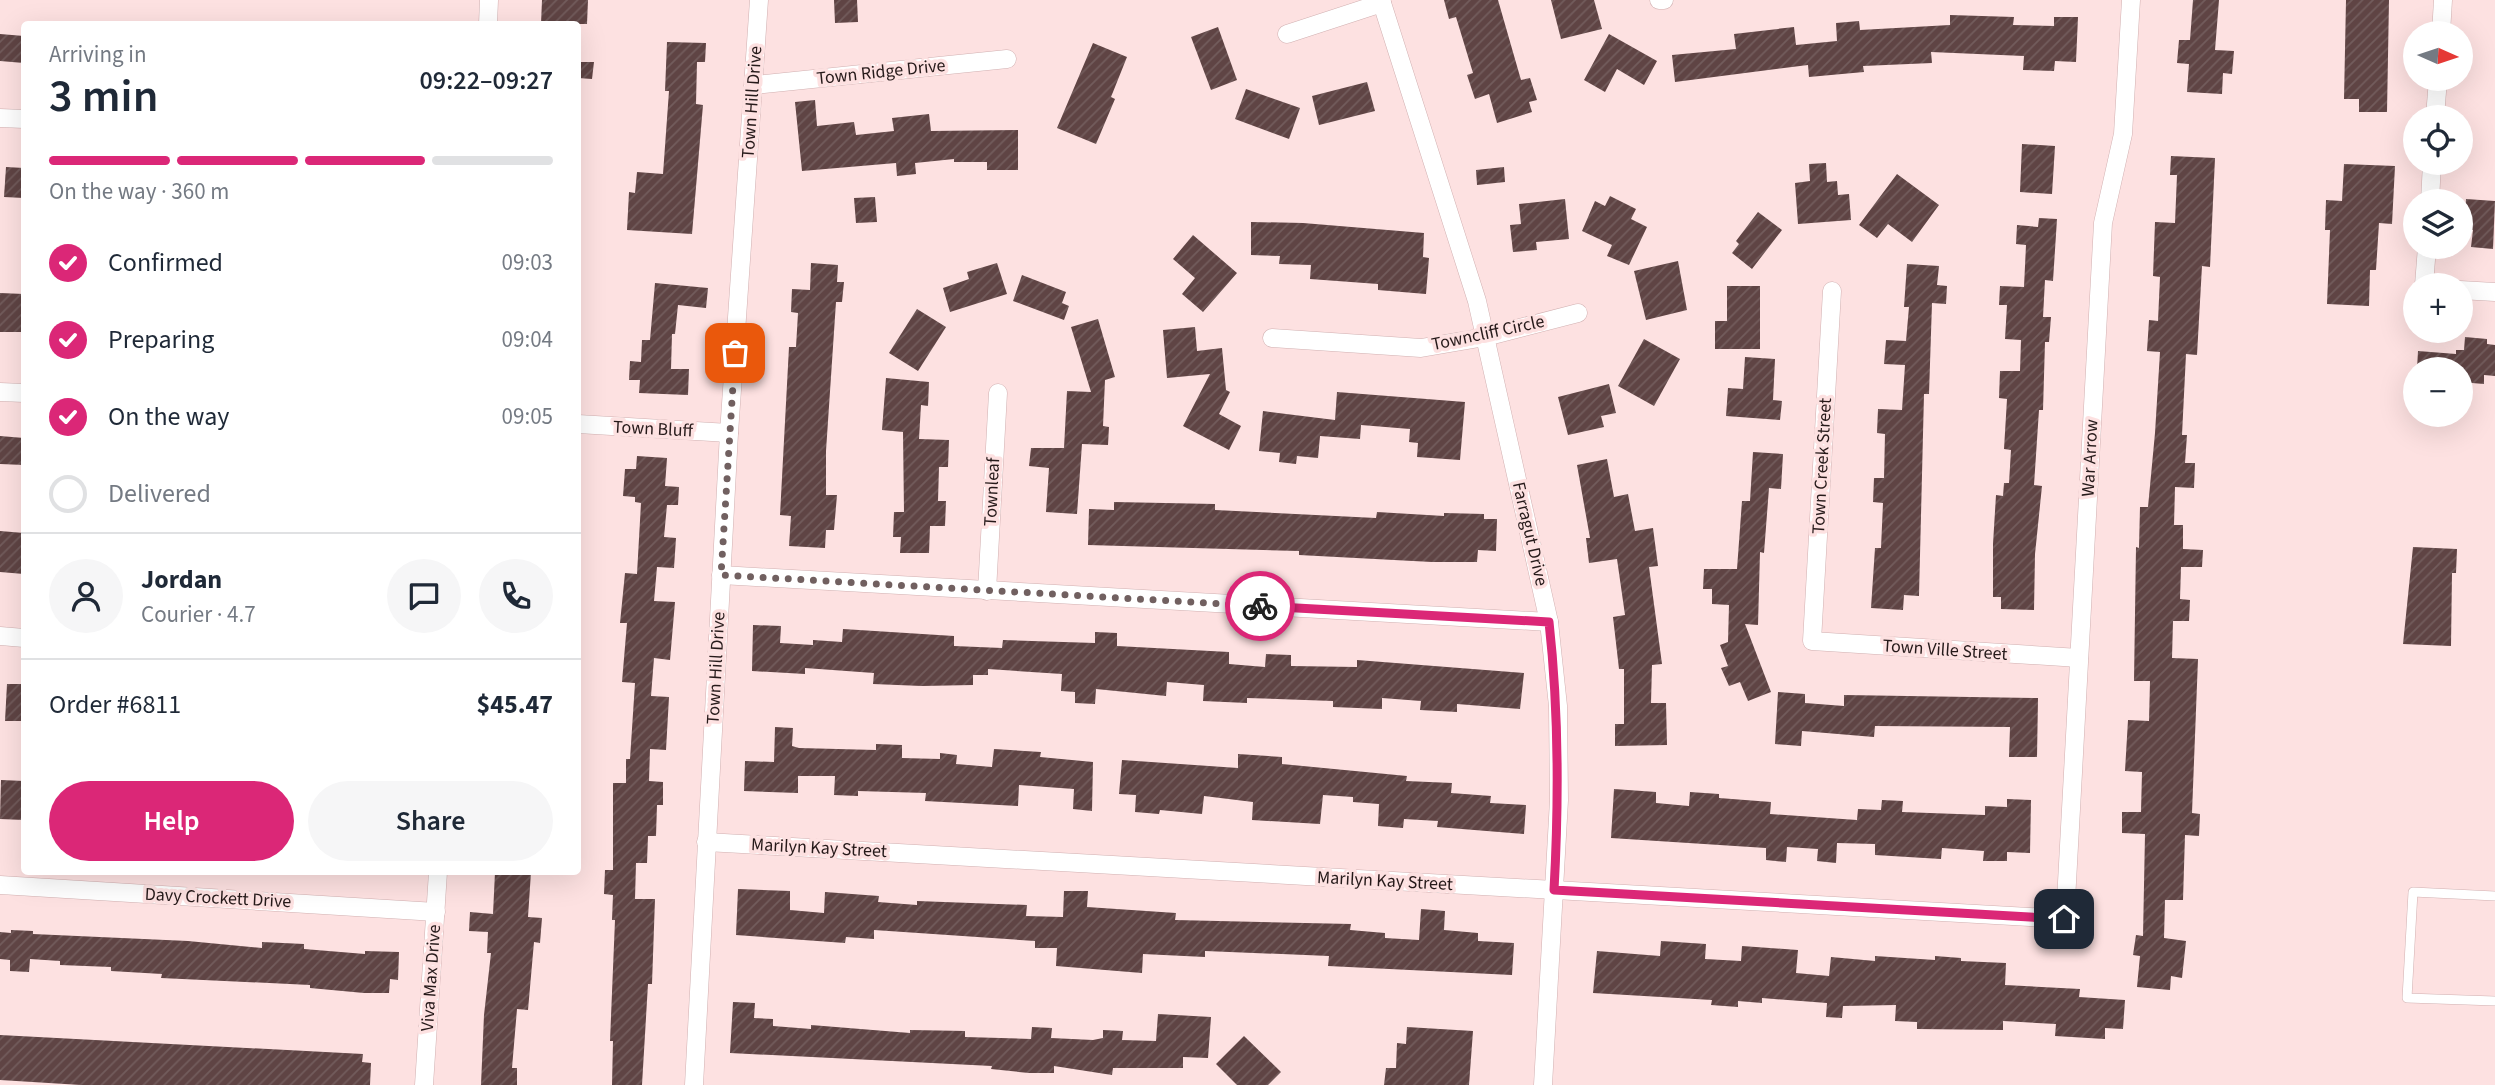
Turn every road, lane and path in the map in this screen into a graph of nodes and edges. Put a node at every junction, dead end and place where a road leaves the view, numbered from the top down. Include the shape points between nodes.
1 (489, 0) edge
2 (759, 0) edge
3 (2131, 0) edge
4 (2443, 0) edge
5 (1381, 1) edge
6 (488, 21) edge
7 (2442, 21) edge
8 (1287, 34) dead end
9 (1007, 59) dead end
10 (754, 85) junction
11 (0, 118) edge
12 (21, 119) edge
13 (1832, 291) dead end
14 (2473, 291) edge
15 (2495, 292) edge
16 (1578, 313) dead end
17 (1485, 337) junction
18 (1272, 338) dead end
19 (0, 392) edge
20 (21, 393) edge
21 (998, 393) dead end
22 (581, 424) edge
23 (730, 433) junction
24 (721, 575) junction
25 (987, 591) junction
26 (1549, 622) junction
27 (0, 636) edge
28 (21, 638) edge
29 (1812, 641) joint
30 (2078, 658) junction
31 (706, 842) junction
32 (438, 875) edge
33 (0, 885) edge
34 (1554, 890) junction
35 (2495, 896) edge
36 (436, 912) junction
37 (2064, 919) joint
38 (2495, 1001) edge
39 (424, 1085) edge
40 (694, 1085) edge
41 (1542, 1085) edge

1 - 6 street
2 - 10 street, Town Hill Drive
3 - 30 street, War Arrow via 2123,134 2103,223
4 - 7 street
5 - 8 street
5 - 17 street, Farragut Drive via 1462,246
9 - 10 street, Town Ridge Drive
10 - 23 street, Town Hill Drive
11 - 12 street
13 - 29 street, Town Creek Street
14 - 15 street
16 - 17 street, Towncliff Circle
17 - 18 street, Towncliff Circle via 1421,348
17 - 26 street, Farragut Drive
19 - 20 street
21 - 25 street, Townleaf
22 - 23 street, Town Bluff
23 - 24 street, Town Hill Drive
24 - 25 street
24 - 31 street, Town Hill Drive
25 - 26 street
26 - 34 street, Farragut Drive via 1558,706
27 - 28 street
29 - 30 street, Town Ville Street
30 - 37 street, War Arrow
31 - 34 street, Marilyn Kay Street
31 - 40 street, Town Hill Drive
32 - 36 street, Viva Max Drive
33 - 36 street, Davy Crockett Drive
34 - 37 street, Marilyn Kay Street
34 - 41 street, Farragut Drive
35 - 38 lane via 2413,892 2407,998
36 - 39 street, Viva Max Drive

